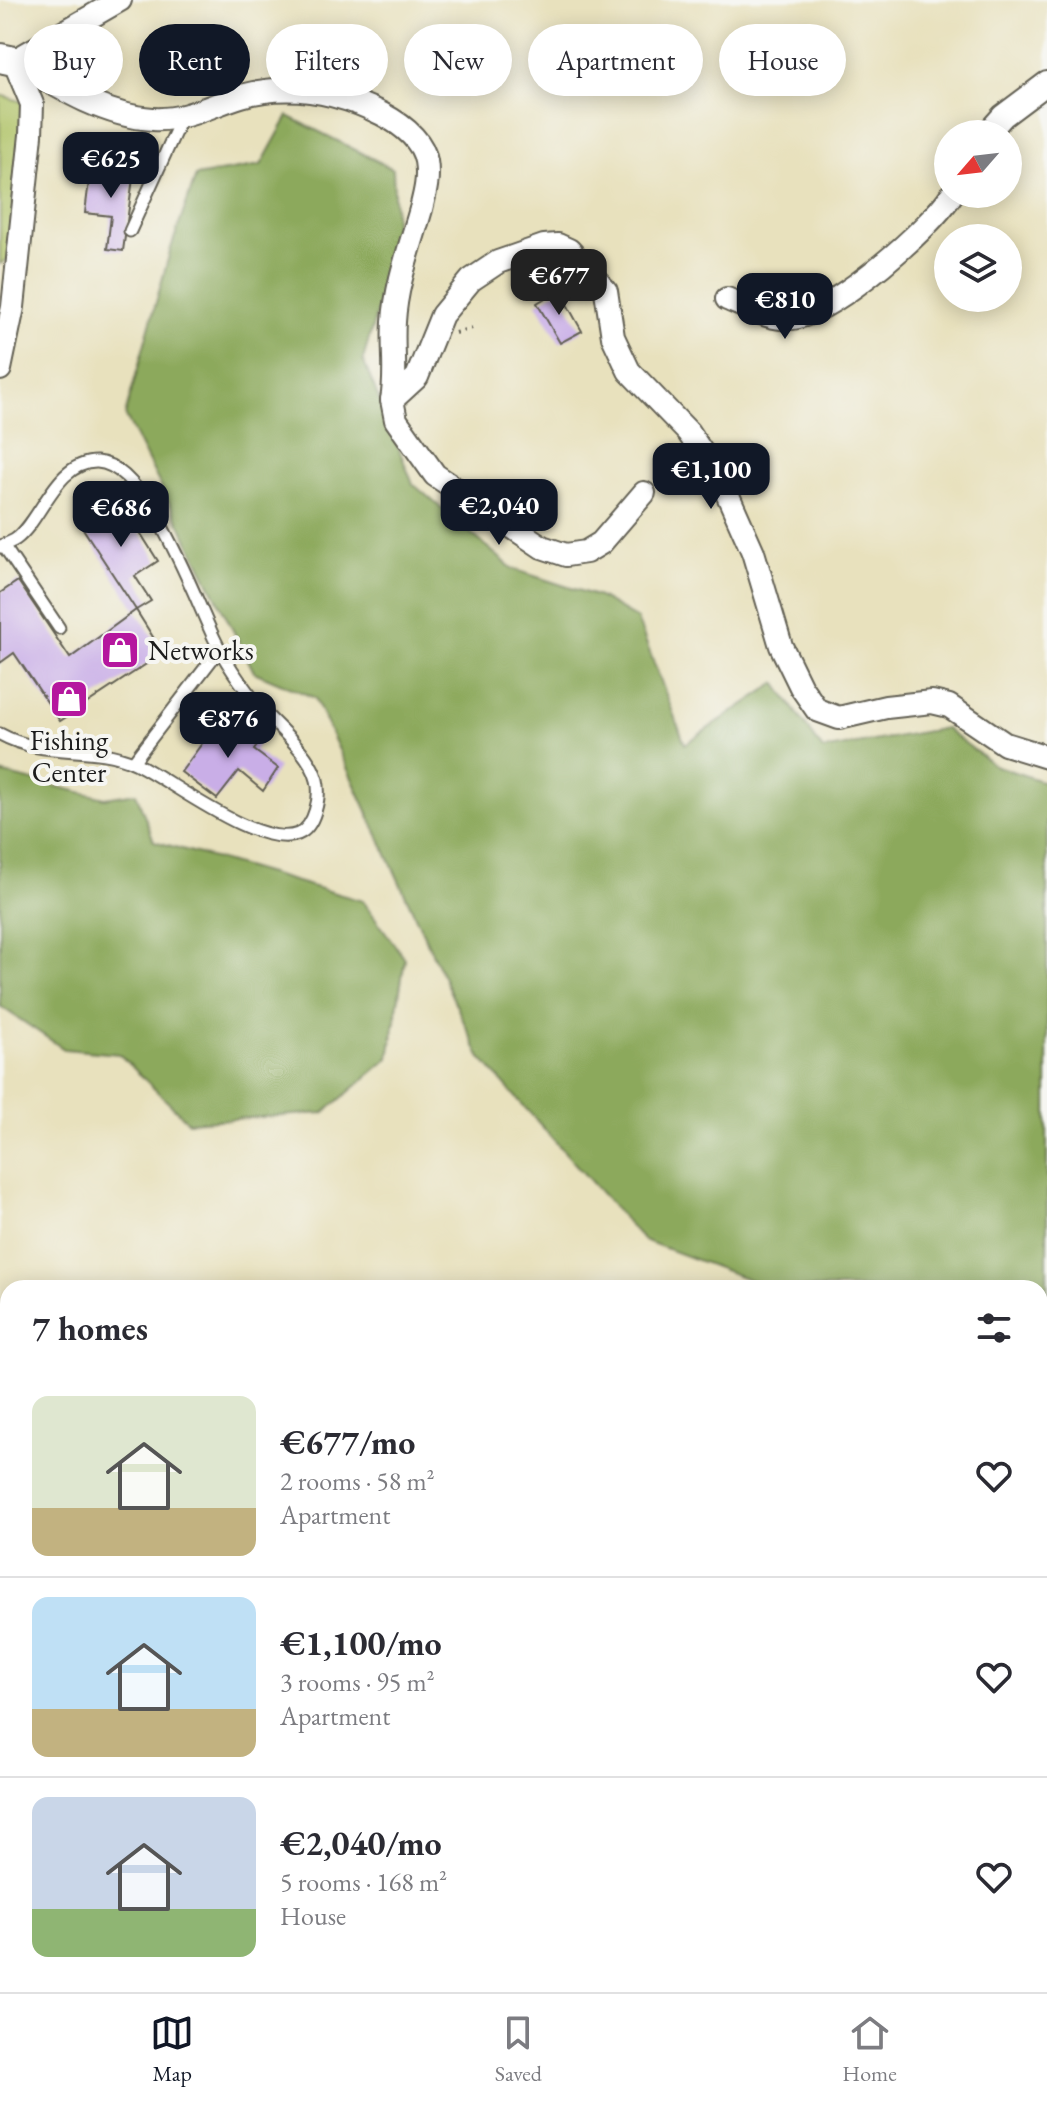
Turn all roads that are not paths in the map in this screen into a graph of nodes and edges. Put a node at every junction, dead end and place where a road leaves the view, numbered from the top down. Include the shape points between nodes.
1 (107, 3) edge
2 (7, 60) edge
3 (1047, 83) edge
4 (182, 117) junction
5 (999, 120) edge
6 (940, 208) edge
7 (130, 231) dead end
8 (727, 299) dead end
9 (0, 369) edge
10 (392, 400) junction
11 (644, 493) dead end
12 (2, 546) edge
13 (59, 628) dead end
14 (219, 650) junction
15 (0, 734) edge
16 (1047, 757) edge
17 (133, 762) junction

1 - 2 street
2 - 4 street via 66,93 128,115
2 - 9 street via 32,104 13,307
3 - 5 street
4 - 7 lane
4 - 10 street via 242,95 317,91 357,101 414,137 426,160 427,187 394,320 397,373
6 - 8 street via 900,249 838,296 798,317 773,316
10 - 11 street via 396,420 435,475 542,547 566,555 586,552 601,543
10 - 16 street via 417,377 442,315 471,280 498,262 544,246 569,250 606,291 613,337 629,371 688,432 722,482 745,530 781,646 817,710 839,718 932,702 949,706 1005,744
12 - 13 lane
12 - 14 lane via 18,538 54,489 78,467 97,462 112,466 125,474 180,560
14 - 17 lane
14 - 17 lane via 238,681 307,760 317,780 318,802 309,823 299,834 281,836 228,819
15 - 17 lane via 49,751

